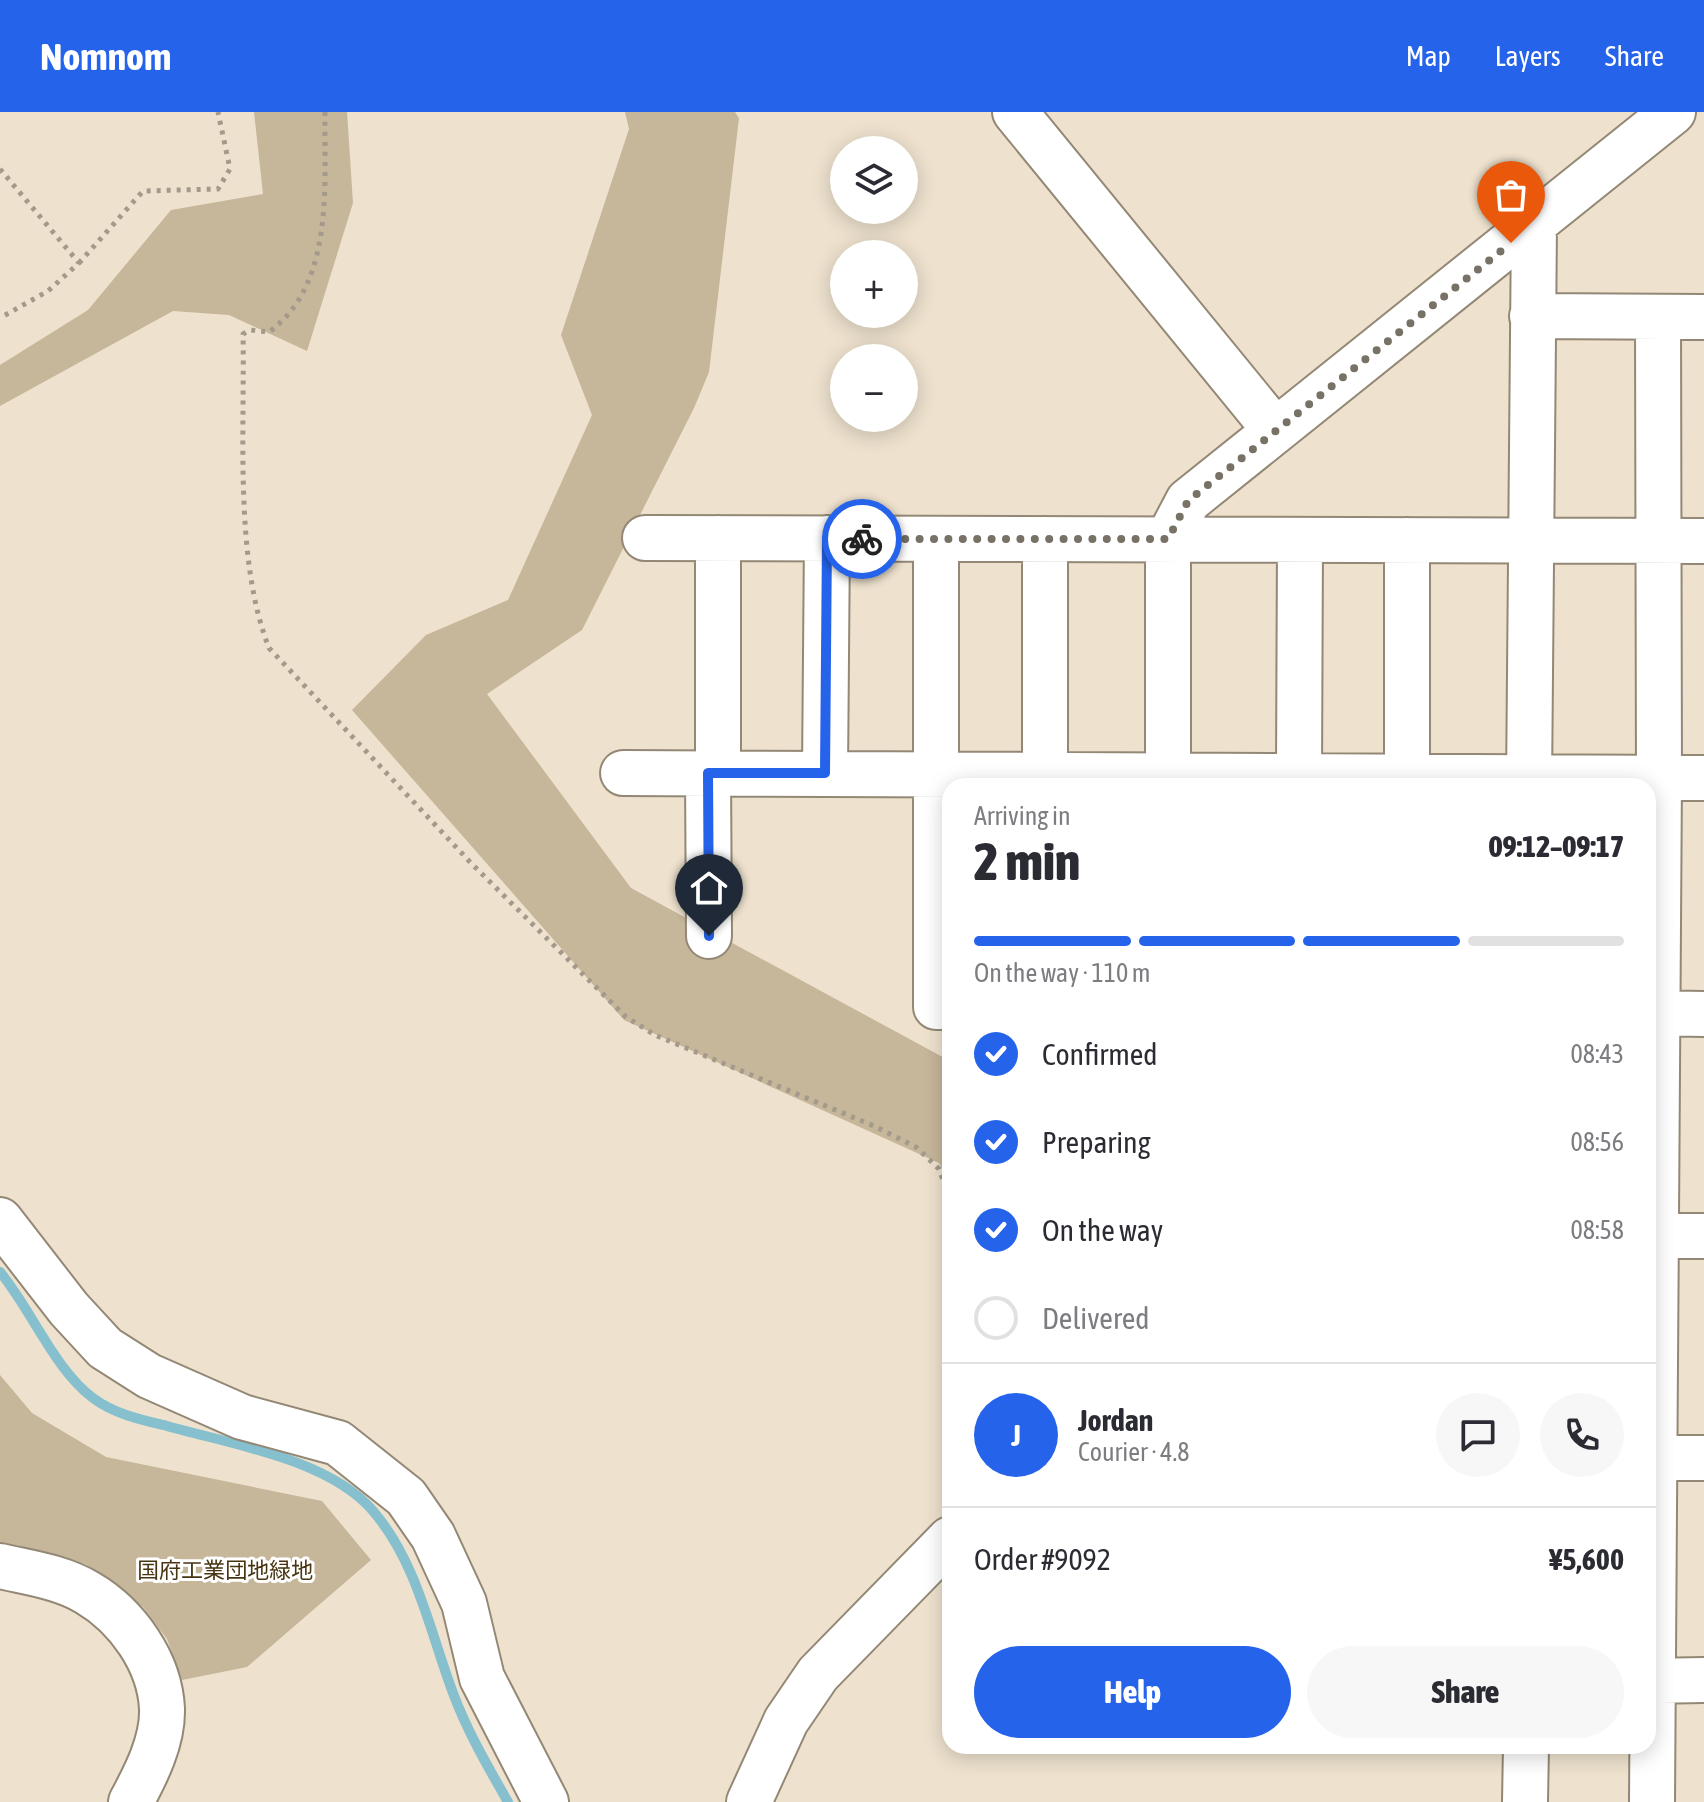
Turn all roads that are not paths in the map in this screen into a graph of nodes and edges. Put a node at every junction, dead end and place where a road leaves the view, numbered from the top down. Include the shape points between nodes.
1 (1015, 112) edge
2 (1673, 112) edge
3 (1534, 224) junction
4 (1532, 316) junction
5 (1658, 317) junction
6 (1704, 317) edge
7 (1275, 430) junction
8 (645, 538) dead end
9 (718, 538) junction
10 (827, 538) junction
11 (936, 539) junction
12 (1045, 539) junction
13 (1168, 539) junction
14 (1300, 540) junction
15 (1407, 540) junction
16 (1530, 540) junction
17 (1657, 541) junction
18 (1704, 541) edge
19 (623, 773) dead end
20 (713, 773) junction
21 (825, 773) junction
22 (937, 773) junction
23 (1299, 775) junction
24 (1407, 776) junction
25 (1014, 778) edge
26 (1045, 778) edge
27 (1168, 778) edge
28 (1220, 778) edge
29 (1448, 778) edge
30 (1529, 778) edge
31 (1704, 778) edge
32 (1656, 779) edge
33 (1659, 779) junction
34 (1656, 896) edge
35 (709, 936) dead end
36 (942, 1007) edge
37 (1656, 1013) edge
38 (1704, 1014) edge
39 (0, 1220) edge
40 (1656, 1236) edge
41 (1704, 1236) edge
42 (1656, 1458) edge
43 (1704, 1458) edge
44 (942, 1547) edge
45 (0, 1566) edge
46 (1704, 1680) edge
47 (1656, 1681) edge
48 (1526, 1754) edge
49 (1651, 1754) edge
50 (131, 1802) edge
51 (546, 1802) edge
52 (749, 1802) edge
53 (1525, 1802) edge
54 (1652, 1802) edge

1 - 7 street
2 - 3 street
3 - 4 street
3 - 7 street
4 - 5 street
4 - 16 street
5 - 6 street
5 - 17 street
7 - 13 street via 1188,501
8 - 9 street
9 - 10 street
9 - 20 street
10 - 11 street
10 - 21 street
11 - 12 street
11 - 22 street
12 - 13 street
12 - 26 street
13 - 14 street
13 - 27 street
14 - 15 street
14 - 23 street
15 - 16 street
15 - 24 street
16 - 17 street
16 - 30 street
17 - 18 street
17 - 33 street
19 - 20 street
20 - 21 street
20 - 35 street
21 - 22 street
22 - 25 street
22 - 36 street via 936,1007
23 - 24 street
23 - 28 street
24 - 29 street
31 - 33 street
32 - 33 street
33 - 34 street
37 - 38 street
39 - 51 street via 105,1348 149,1376 242,1417 338,1443 406,1497 464,1603 482,1678
40 - 41 street
42 - 43 street
44 - 52 street via 818,1674 786,1721
45 - 50 street via 88,1593 125,1622 145,1651 162,1708 158,1739
46 - 47 street
48 - 53 street
49 - 54 street

